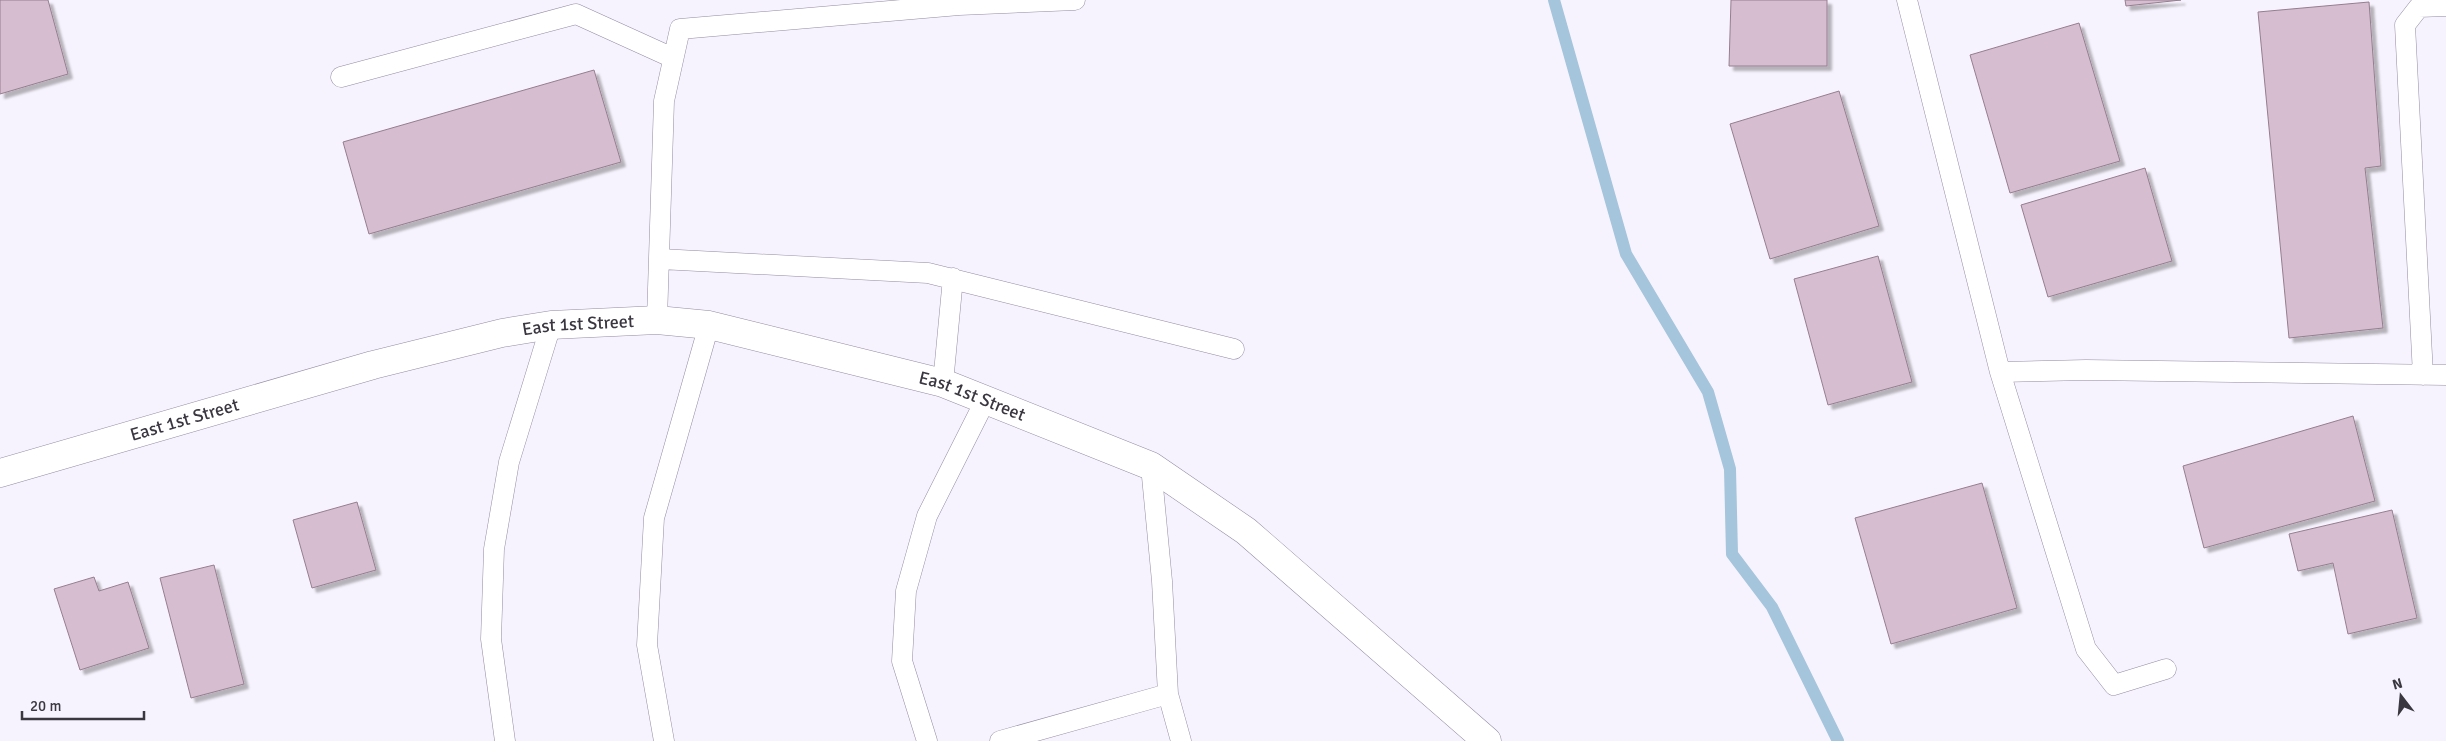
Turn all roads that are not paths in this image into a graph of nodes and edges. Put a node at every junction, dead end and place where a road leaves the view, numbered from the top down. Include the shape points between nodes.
1 (1075, 0) edge
2 (1907, 0) edge
3 (2446, 6) edge
4 (673, 58) junction
5 (340, 77) dead end
6 (660, 259) junction
7 (953, 278) junction
8 (657, 320) junction
9 (551, 325) junction
10 (709, 325) junction
11 (1234, 349) dead end
12 (2000, 372) junction
13 (2423, 374) junction
14 (2446, 375) edge
15 (943, 383) junction
16 (986, 399) junction
17 (1151, 466) junction
18 (0, 473) edge
19 (2166, 669) dead end
20 (1168, 694) junction
21 (506, 741) edge
22 (664, 741) edge
23 (927, 741) edge
24 (1000, 741) edge
25 (1181, 741) edge
26 (1487, 741) edge

1 - 4 lane via 959,5 680,29
2 - 12 lane
3 - 13 lane via 2419,7 2405,25
4 - 5 lane via 576,14
4 - 6 lane via 664,101
6 - 7 lane via 928,272
6 - 8 lane
7 - 11 lane
7 - 15 lane
8 - 9 street, East 1st Street
8 - 10 street, East 1st Street
9 - 18 street, East 1st Street via 502,333 373,365
9 - 21 lane via 509,462 494,549 492,639
10 - 15 street, East 1st Street
10 - 22 lane via 654,518 647,645
12 - 13 lane via 2106,370
12 - 19 lane via 2086,649 2114,685
13 - 14 lane
15 - 16 street, East 1st Street
16 - 17 street, East 1st Street
16 - 23 lane via 927,516 906,591 902,660
17 - 20 lane
17 - 26 street, East 1st Street via 1246,531
20 - 24 lane
20 - 25 lane

